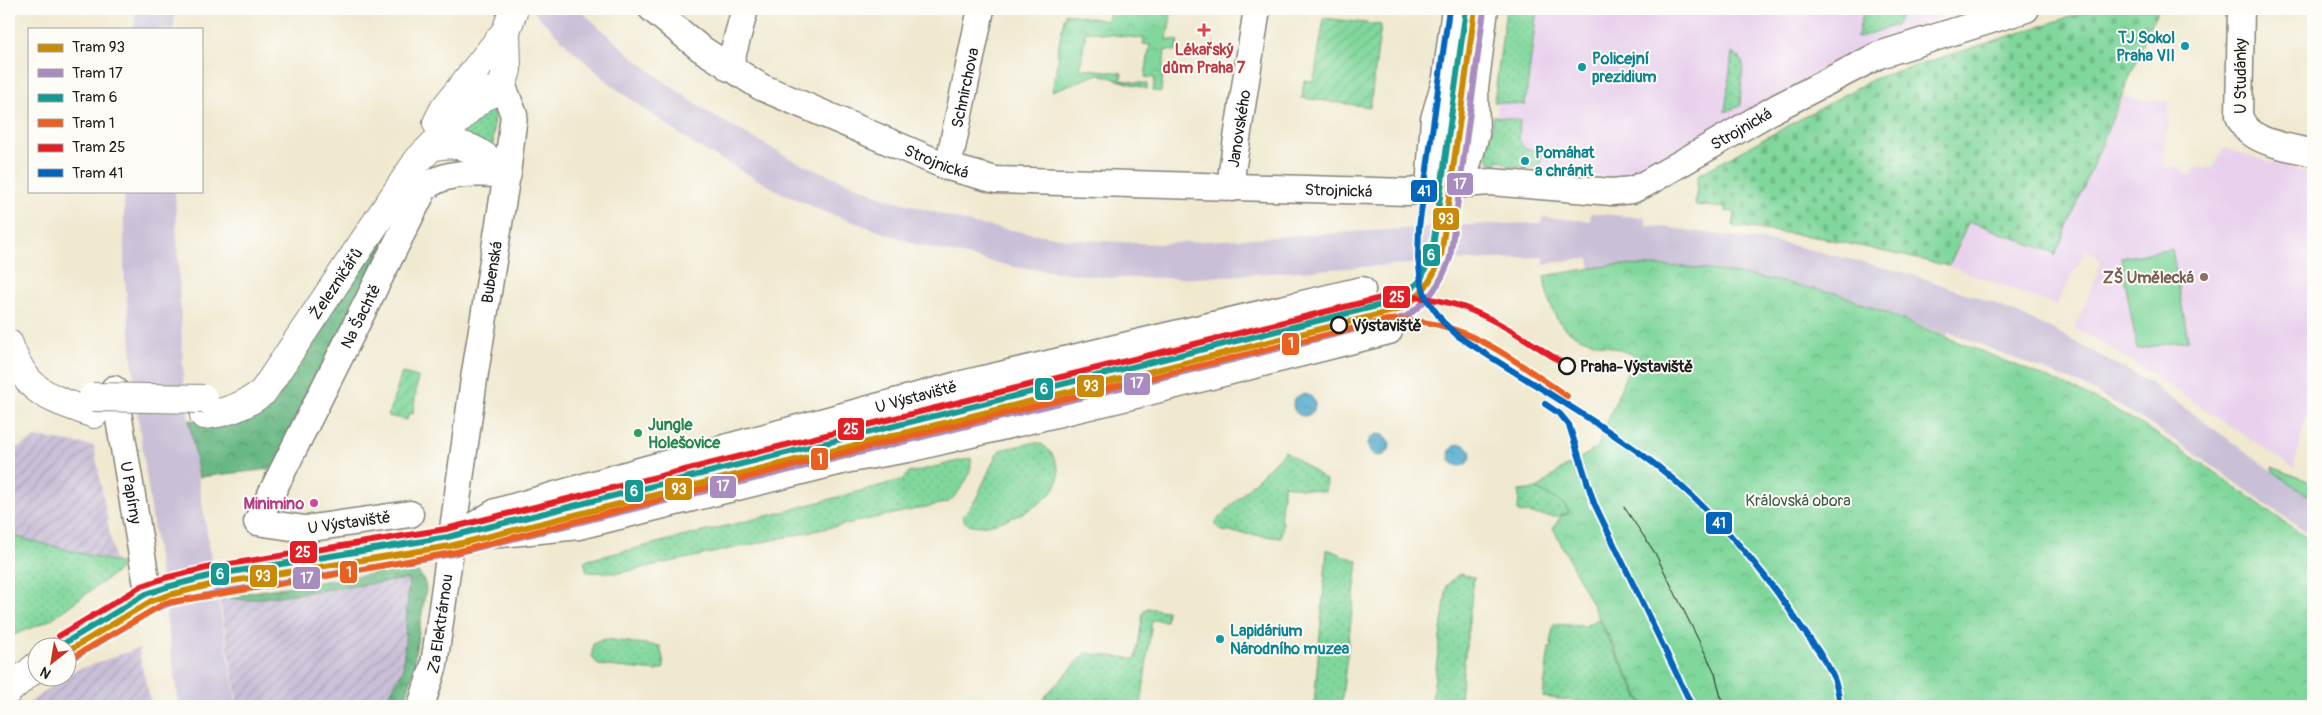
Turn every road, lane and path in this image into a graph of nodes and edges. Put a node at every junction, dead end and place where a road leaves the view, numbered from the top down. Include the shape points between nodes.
1 (652, 9) edge
2 (745, 9) edge
3 (981, 9) edge
4 (1257, 9) edge
5 (1455, 9) edge
6 (1486, 9) edge
7 (2026, 9) edge
8 (2241, 9) edge
9 (510, 20) edge
10 (729, 68) junction
11 (501, 89) junction
12 (444, 109) junction
13 (425, 153) junction
14 (2313, 153) edge
15 (948, 167) junction
16 (507, 174) junction
17 (1462, 184) junction
18 (1232, 188) junction
19 (1429, 188) junction
20 (1362, 290) dead end
21 (1389, 331) dead end
22 (9, 344) edge
23 (100, 400) junction
24 (410, 514) dead end
25 (257, 522) joint
26 (452, 539) junction
27 (149, 597) junction
28 (78, 640) edge
29 (28, 674) edge
30 (9, 690) edge
31 (421, 706) edge

1 - 10 street, Strojnická
2 - 10 street
3 - 15 street, Schnirchova
4 - 18 street, Janovského
5 - 19 street via 1446,78 1434,119
6 - 17 street via 1475,88 1476,134
7 - 17 street, Strojnická via 1879,55 1778,107 1632,190 1612,192 1491,182
8 - 14 street, U Studánky via 2241,122 2255,136
9 - 11 main road via 507,70
9 - 12 main road, Železničářů
10 - 15 street, Strojnická via 761,87
11 - 12 street via 470,94
11 - 13 main road, Železničářů via 482,98
11 - 16 street, Bubenská via 514,115
12 - 13 main road, Železničářů
13 - 16 main road via 451,143 469,146
13 - 23 main road, Železničářů via 338,278 269,386 248,402 223,414 204,407
15 - 18 street, Strojnická via 996,180
16 - 25 street, Na Šachtě via 444,177 432,181 424,189
16 - 26 street, Bubenská
17 - 19 street, Strojnická
18 - 19 street, Strojnická via 1408,192
20 - 26 street, U Výstaviště via 958,385 653,467 496,512
21 - 26 street, U Výstaviště via 908,450 850,459 579,526
22 - 23 main road, Železničářů via 24,376 36,389 66,403
23 - 27 street, U Papírny
24 - 25 street, U Výstaviště via 305,529
26 - 27 main road, U Výstaviště via 410,549 215,580 164,590
26 - 31 street, Za Elektrárnou via 434,665
27 - 28 main road, U Výstaviště
29 - 30 main road

